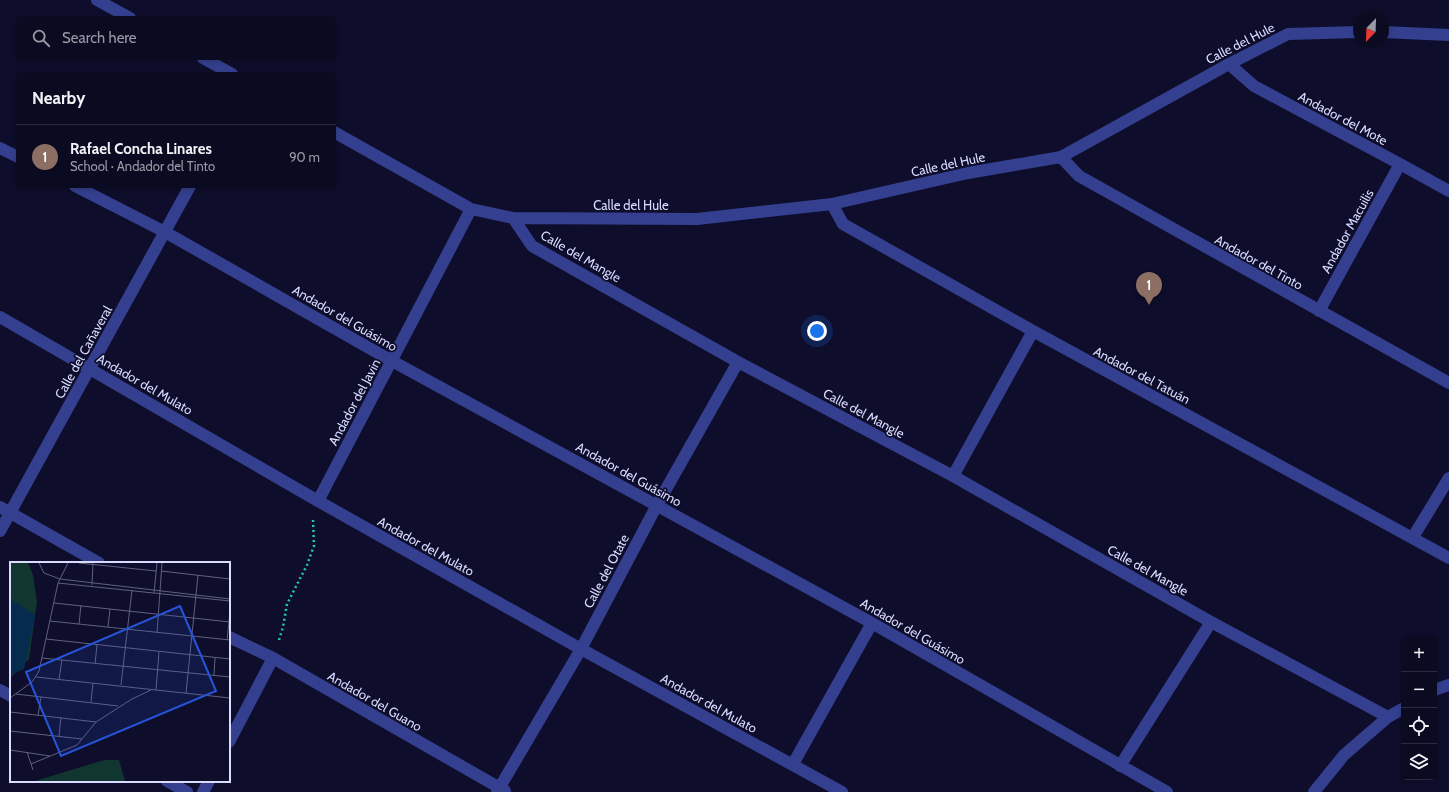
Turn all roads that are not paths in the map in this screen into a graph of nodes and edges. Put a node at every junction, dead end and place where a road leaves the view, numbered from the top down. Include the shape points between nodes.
1 (97, 0) edge
2 (126, 16) edge
3 (1353, 32) edge
4 (1389, 32) edge
5 (1449, 35) edge
6 (207, 60) edge
7 (1229, 64) junction
8 (228, 72) edge
9 (336, 133) edge
10 (0, 148) edge
11 (16, 156) edge
12 (1061, 157) junction
13 (1400, 164) junction
14 (79, 188) edge
15 (189, 188) edge
16 (1449, 191) edge
17 (832, 204) junction
18 (471, 209) junction
19 (513, 218) junction
20 (165, 232) junction
21 (1319, 311) junction
22 (0, 317) edge
23 (1033, 332) junction
24 (392, 361) junction
25 (738, 362) junction
26 (90, 368) junction
27 (1449, 383) edge
28 (953, 476) junction
29 (1449, 478) edge
30 (318, 500) junction
31 (657, 506) junction
32 (5, 510) edge
33 (0, 531) edge
34 (1413, 537) junction
35 (1449, 558) edge
36 (97, 562) edge
37 (1211, 622) junction
38 (872, 623) junction
39 (230, 636) edge
40 (581, 649) junction
41 (273, 658) junction
42 (1449, 685) edge
43 (1437, 689) edge
44 (0, 690) edge
45 (10, 695) edge
46 (1401, 710) edge
47 (1388, 717) junction
48 (230, 740) edge
49 (793, 764) junction
50 (1120, 766) junction
51 (169, 782) edge
52 (208, 782) edge
53 (501, 791) edge
54 (187, 792) edge
55 (203, 792) edge
56 (842, 792) edge
57 (1167, 792) edge
58 (1314, 792) edge

1 - 2 street
3 - 7 street, Calle del Hule via 1288,34
4 - 5 street
6 - 8 street
7 - 12 street, Calle del Hule
7 - 13 street, Andador del Mote via 1254,86
9 - 18 street
10 - 11 street
12 - 17 street, Calle del Hule via 968,173
12 - 21 street, Andador del Tinto via 1079,176
13 - 16 street, Andador del Mote
13 - 21 street, Andador Macuilis
14 - 20 street, Andador del Guásimo
15 - 20 street, Calle del Cañaveral
17 - 19 street, Calle del Hule via 697,220
17 - 23 street, Andador del Tatuán via 843,224
18 - 19 street
18 - 24 street, Andador del Javin
19 - 25 street, Calle del Mangle via 532,246
20 - 24 street, Andador del Guásimo
20 - 26 street, Calle del Cañaveral
21 - 27 street, Andador del Tinto
22 - 26 street, Andador del Mulato
23 - 28 street
23 - 34 street, Andador del Tatuán
24 - 30 street, Andador del Javin
24 - 31 street, Andador del Guásimo
25 - 28 street, Calle del Mangle
25 - 31 street, Calle del Otate
26 - 30 street, Andador del Mulato
26 - 32 street, Calle del Cañaveral
28 - 37 street, Calle del Mangle
29 - 34 street
30 - 40 street, Andador del Mulato
31 - 38 street, Andador del Guásimo
31 - 40 street, Calle del Otate
32 - 33 street, Calle del Cañaveral
32 - 36 street
34 - 35 street, Andador del Tatuán
37 - 47 street, Calle del Mangle
37 - 50 street
38 - 49 street
38 - 50 street, Andador del Guásimo
39 - 41 street, Andador del Guano
40 - 49 street, Andador del Mulato
40 - 53 street, Calle del Otate
41 - 48 street
41 - 53 street, Andador del Guano
42 - 43 street
44 - 45 street
46 - 47 street
47 - 58 street via 1344,755
49 - 56 street, Andador del Mulato
50 - 57 street, Andador del Guásimo
51 - 54 street
52 - 55 street

